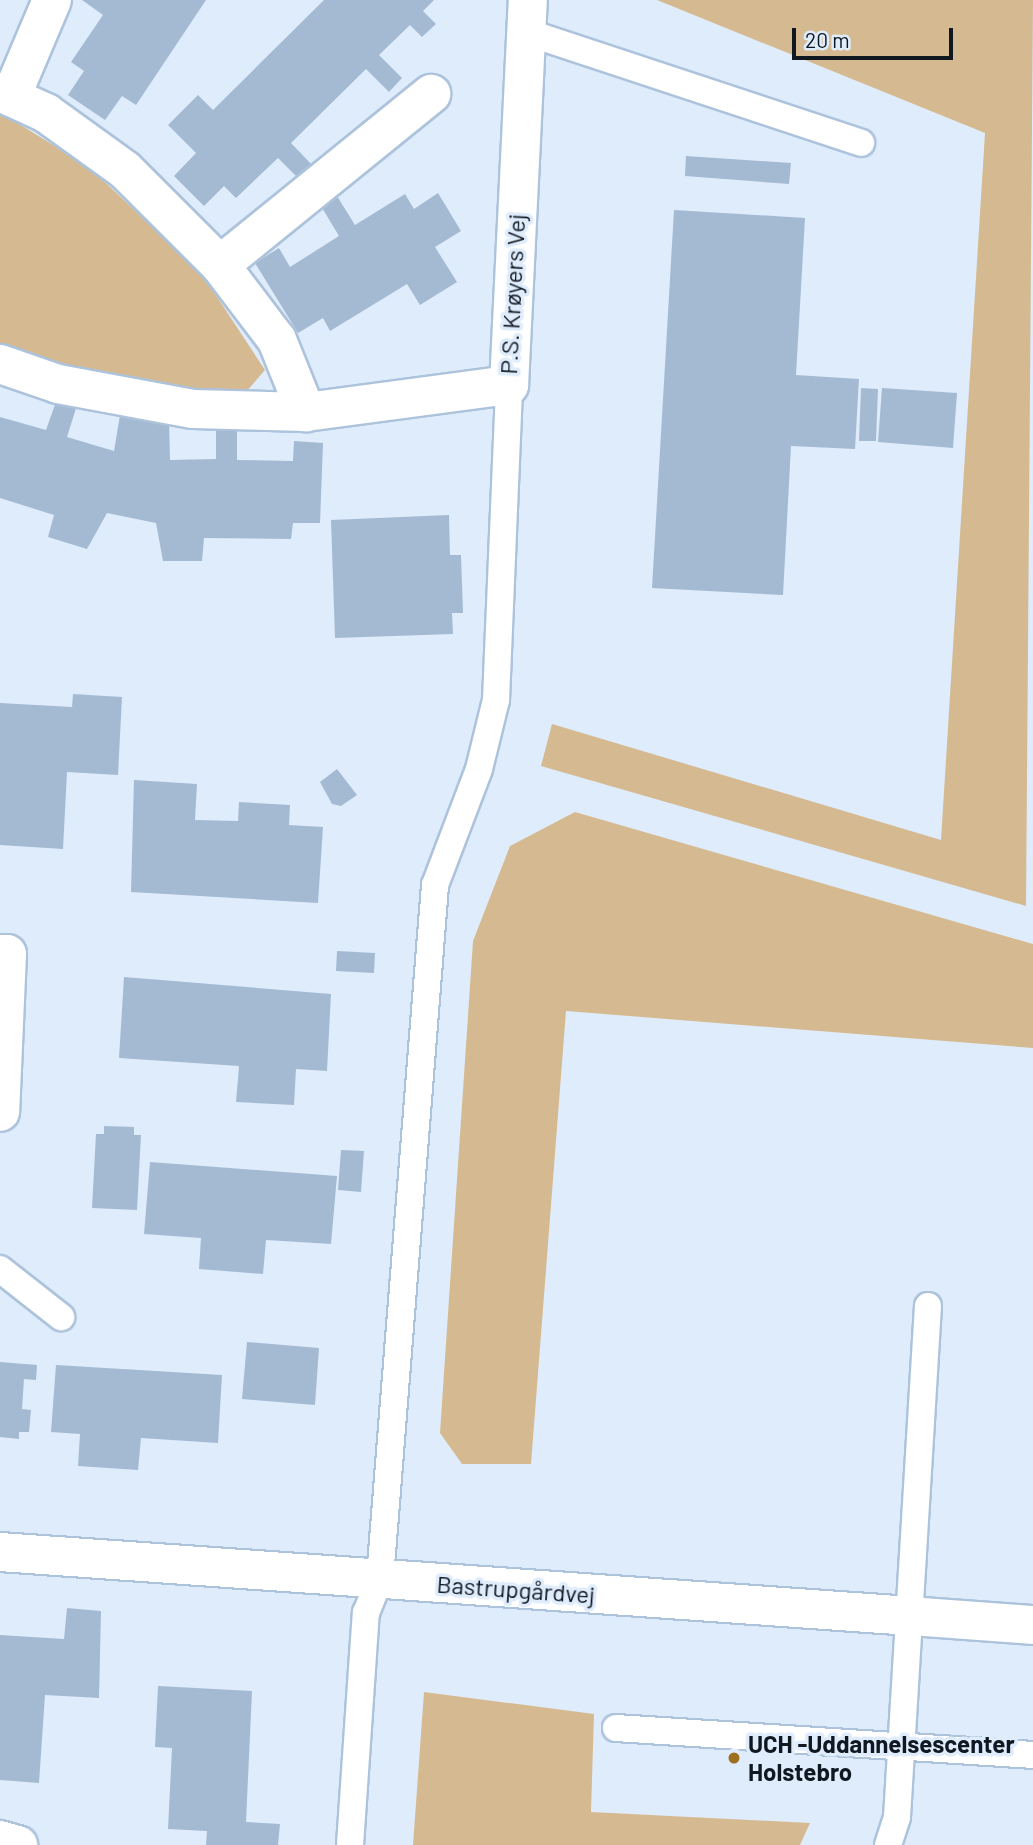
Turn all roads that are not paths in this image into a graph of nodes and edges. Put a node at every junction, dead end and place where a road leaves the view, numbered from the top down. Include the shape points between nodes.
1 (52, 0) edge
2 (527, 16) edge
3 (431, 94) dead end
4 (5, 95) edge
5 (862, 144) dead end
6 (220, 265) junction
7 (0, 364) edge
8 (509, 385) junction
9 (306, 412) junction
10 (0, 954) edge
11 (0, 1112) edge
12 (0, 1269) edge
13 (928, 1306) dead end
14 (61, 1317) dead end
15 (0, 1552) edge
16 (380, 1578) junction
17 (910, 1616) junction
18 (1033, 1625) edge
19 (615, 1728) dead end
20 (901, 1746) junction
21 (1033, 1755) edge
22 (0, 1840) edge
23 (18, 1845) edge
24 (350, 1845) edge
25 (888, 1845) edge

1 - 4 street
2 - 5 lane
2 - 8 street, P.S. Krøyers Vej
3 - 6 street
4 - 6 street via 46,113 125,170
6 - 9 street via 276,340
7 - 9 street, P.S. Krøyers Vej via 58,384 193,409
8 - 9 street, P.S. Krøyers Vej
8 - 16 lane via 496,700 479,769 435,885
10 - 11 street via 7,954
12 - 14 lane
13 - 17 lane
15 - 16 street, Bastrupgårdvej
16 - 17 street, Bastrupgårdvej
16 - 24 lane via 366,1613
17 - 18 street, Bastrupgårdvej
17 - 20 lane
19 - 20 lane
20 - 21 lane
20 - 25 lane via 897,1817
22 - 23 street

